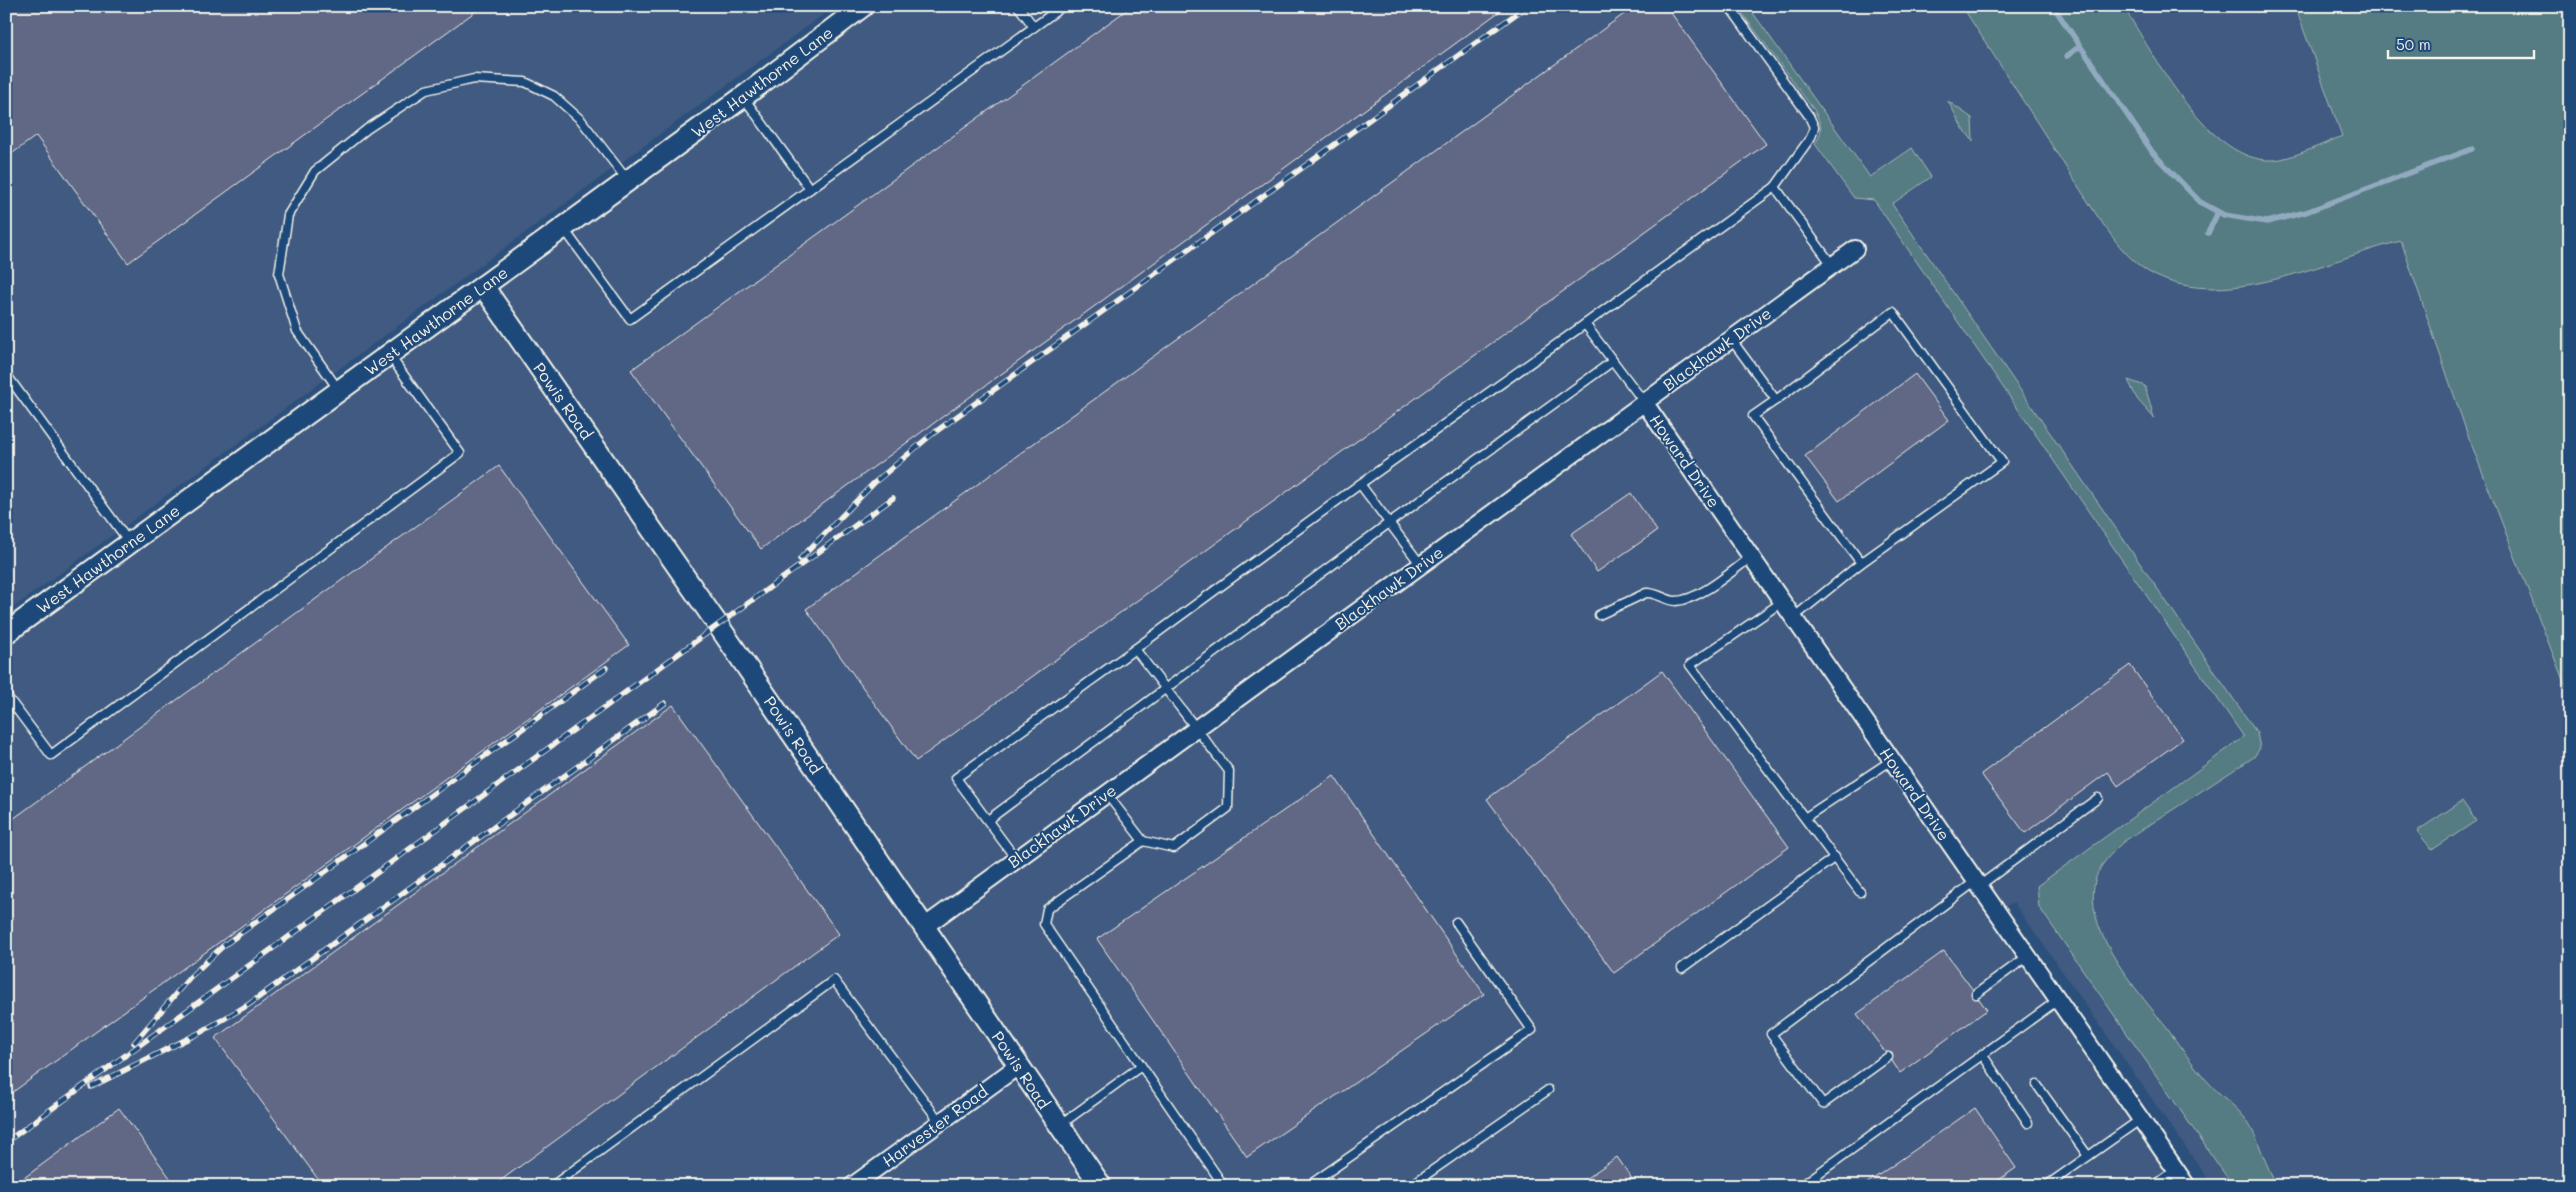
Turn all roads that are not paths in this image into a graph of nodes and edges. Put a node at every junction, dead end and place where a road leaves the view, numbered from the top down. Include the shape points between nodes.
1 (863, 6) edge
2 (1018, 6) edge
3 (1063, 6) edge
4 (1729, 6) edge
5 (1034, 27) junction
6 (743, 97) junction
7 (628, 181) junction
8 (1775, 187) junction
9 (810, 189) junction
10 (563, 228) junction
11 (1855, 249) dead end
12 (1832, 265) junction
13 (483, 286) junction
14 (1585, 324) junction
15 (1731, 339) junction
16 (389, 354) junction
17 (1613, 361) junction
18 (6, 374) edge
19 (340, 391) junction
20 (1776, 400) junction
21 (1644, 402) junction
22 (1360, 484) junction
23 (1389, 522) junction
24 (130, 544) junction
25 (1751, 557) junction
26 (1861, 563) junction
27 (1421, 565) junction
28 (1782, 602) junction
29 (1599, 615) dead end
30 (1793, 618) junction
31 (6, 633) edge
32 (1135, 649) junction
33 (1165, 689) junction
34 (6, 695) edge
35 (1195, 729) junction
36 (1892, 760) junction
37 (1106, 793) junction
38 (2098, 798) dead end
39 (1806, 817) junction
40 (988, 820) junction
41 (1142, 841) junction
42 (1834, 857) junction
43 (1016, 859) junction
44 (1977, 884) junction
45 (1860, 892) dead end
46 (1456, 922) dead end
47 (924, 927) junction
48 (2028, 956) junction
49 (1682, 968) dead end
50 (1976, 994) dead end
51 (2058, 1000) junction
52 (1982, 1054) junction
53 (1888, 1057) dead end
54 (1018, 1066) junction
55 (1141, 1066) junction
56 (2037, 1085) dead end
57 (1548, 1090) dead end
58 (2141, 1119) junction
59 (940, 1122) junction
60 (2028, 1123) dead end
61 (1059, 1125) junction
62 (2088, 1156) junction
63 (2176, 1170) junction
64 (552, 1186) edge
65 (852, 1186) edge
66 (1101, 1186) edge
67 (1224, 1186) edge
68 (1308, 1186) edge
69 (1410, 1186) edge
70 (1801, 1186) edge
71 (2046, 1186) edge
72 (2154, 1186) edge
73 (2187, 1186) edge

1 - 6 street, West Hawthorne Lane
2 - 5 lane
3 - 5 lane
4 - 8 lane via 1814,127 1811,138
5 - 9 lane
6 - 7 street, West Hawthorne Lane
6 - 9 lane
7 - 10 street, West Hawthorne Lane
7 - 19 lane via 581,120 554,96 525,82 474,78 426,90 367,128 315,171 288,215 279,274 297,331
8 - 12 lane
8 - 14 lane
9 - 10 lane via 630,319
10 - 13 street, West Hawthorne Lane
11 - 12 street, Blackhawk Drive
12 - 15 street, Blackhawk Drive
13 - 16 street, West Hawthorne Lane
13 - 47 street, Powis Road
14 - 17 lane
14 - 22 lane
15 - 20 lane
15 - 21 street, Blackhawk Drive
16 - 19 street, West Hawthorne Lane
16 - 34 lane via 460,453 50,755
17 - 21 lane
17 - 23 lane
18 - 24 lane
19 - 24 street, West Hawthorne Lane
20 - 26 lane via 1753,416
20 - 26 lane via 1893,312 2002,462
21 - 25 street, Howard Drive
21 - 27 street, Blackhawk Drive
22 - 23 lane
22 - 32 lane
23 - 27 lane
23 - 33 lane
24 - 31 street, West Hawthorne Lane
25 - 28 street, Howard Drive
25 - 29 lane via 1700,594 1676,601 1653,592 1646,593
26 - 30 lane
27 - 35 street, Blackhawk Drive
28 - 30 street, Howard Drive
28 - 39 lane via 1690,665
30 - 36 street, Howard Drive
32 - 33 lane
32 - 40 lane via 956,778
33 - 35 lane
33 - 40 lane
35 - 37 street, Blackhawk Drive
35 - 41 lane via 1229,770 1228,808 1174,848
36 - 39 lane
36 - 44 street, Howard Drive
37 - 41 lane
37 - 43 street, Blackhawk Drive
38 - 44 lane
39 - 42 lane
40 - 43 lane
41 - 55 lane via 1047,909 1044,916 1048,932
42 - 45 lane
42 - 49 lane
43 - 47 street, Blackhawk Drive
44 - 48 street, Howard Drive
44 - 53 lane via 1770,1034 1823,1104
46 - 68 lane via 1532,1030
47 - 54 street, Powis Road
48 - 50 lane
48 - 51 street, Howard Drive
51 - 52 lane
51 - 58 street, Howard Drive
52 - 60 lane
52 - 70 lane
54 - 59 street, Harvester Road
54 - 61 street, Powis Road
55 - 61 lane
55 - 67 lane
56 - 62 lane
57 - 69 lane
58 - 62 lane
58 - 63 street, Howard Drive
59 - 64 lane via 834,980
59 - 65 street, Harvester Road
61 - 66 street, Powis Road
62 - 71 lane
63 - 72 lane
63 - 73 street, Howard Drive

